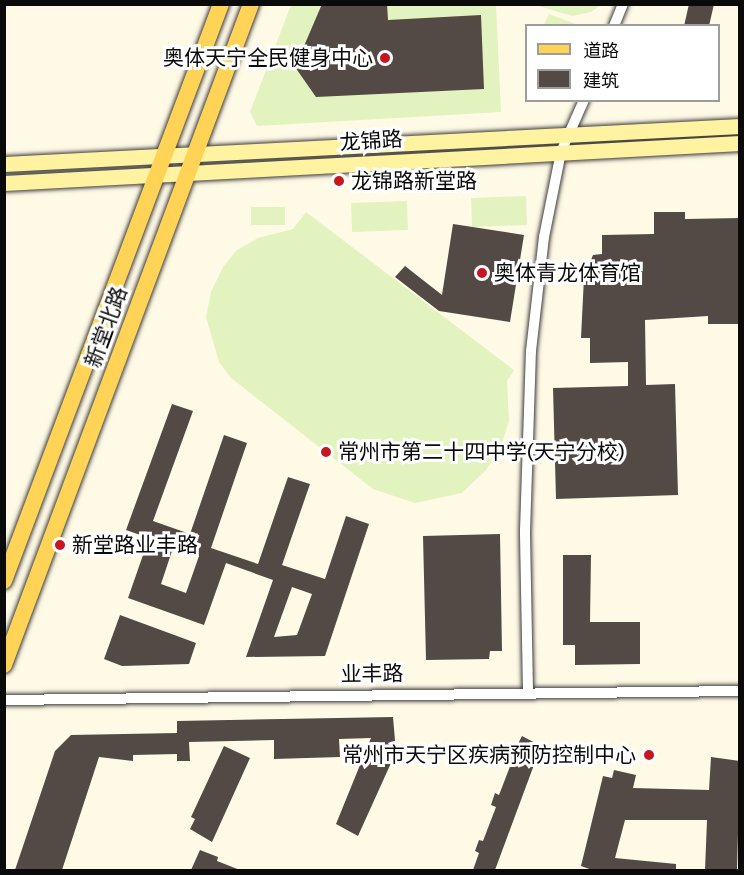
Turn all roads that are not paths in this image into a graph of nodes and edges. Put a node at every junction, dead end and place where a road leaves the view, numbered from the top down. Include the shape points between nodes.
1 (221, 4) edge
2 (251, 4) edge
3 (623, 4) edge
4 (615, 24) edge
5 (583, 102) edge
6 (740, 126) edge
7 (570, 133) junction
8 (740, 143) edge
9 (561, 152) junction
10 (194, 154) junction
11 (164, 156) junction
12 (4, 164) edge
13 (187, 173) junction
14 (157, 175) junction
15 (4, 183) edge
16 (4, 581) edge
17 (4, 665) edge
18 (528, 691) junction
19 (740, 691) edge
20 (4, 700) edge

1 - 11 main road, 新堂北路
2 - 10 main road, 新堂北路
3 - 4 street
5 - 7 street
6 - 7 main road, 龙锦路
7 - 9 street
7 - 10 main road, 龙锦路
8 - 9 main road, 龙锦路
9 - 13 main road, 龙锦路
9 - 18 street via 544,237 531,351 525,531
10 - 11 main road, 龙锦路
10 - 13 main road, 新堂北路
11 - 12 main road, 龙锦路
11 - 14 main road, 新堂北路
13 - 14 main road, 龙锦路
13 - 17 main road, 新堂北路
14 - 15 main road, 龙锦路
14 - 16 main road, 新堂北路
18 - 19 street, 业丰路
18 - 20 street, 业丰路

